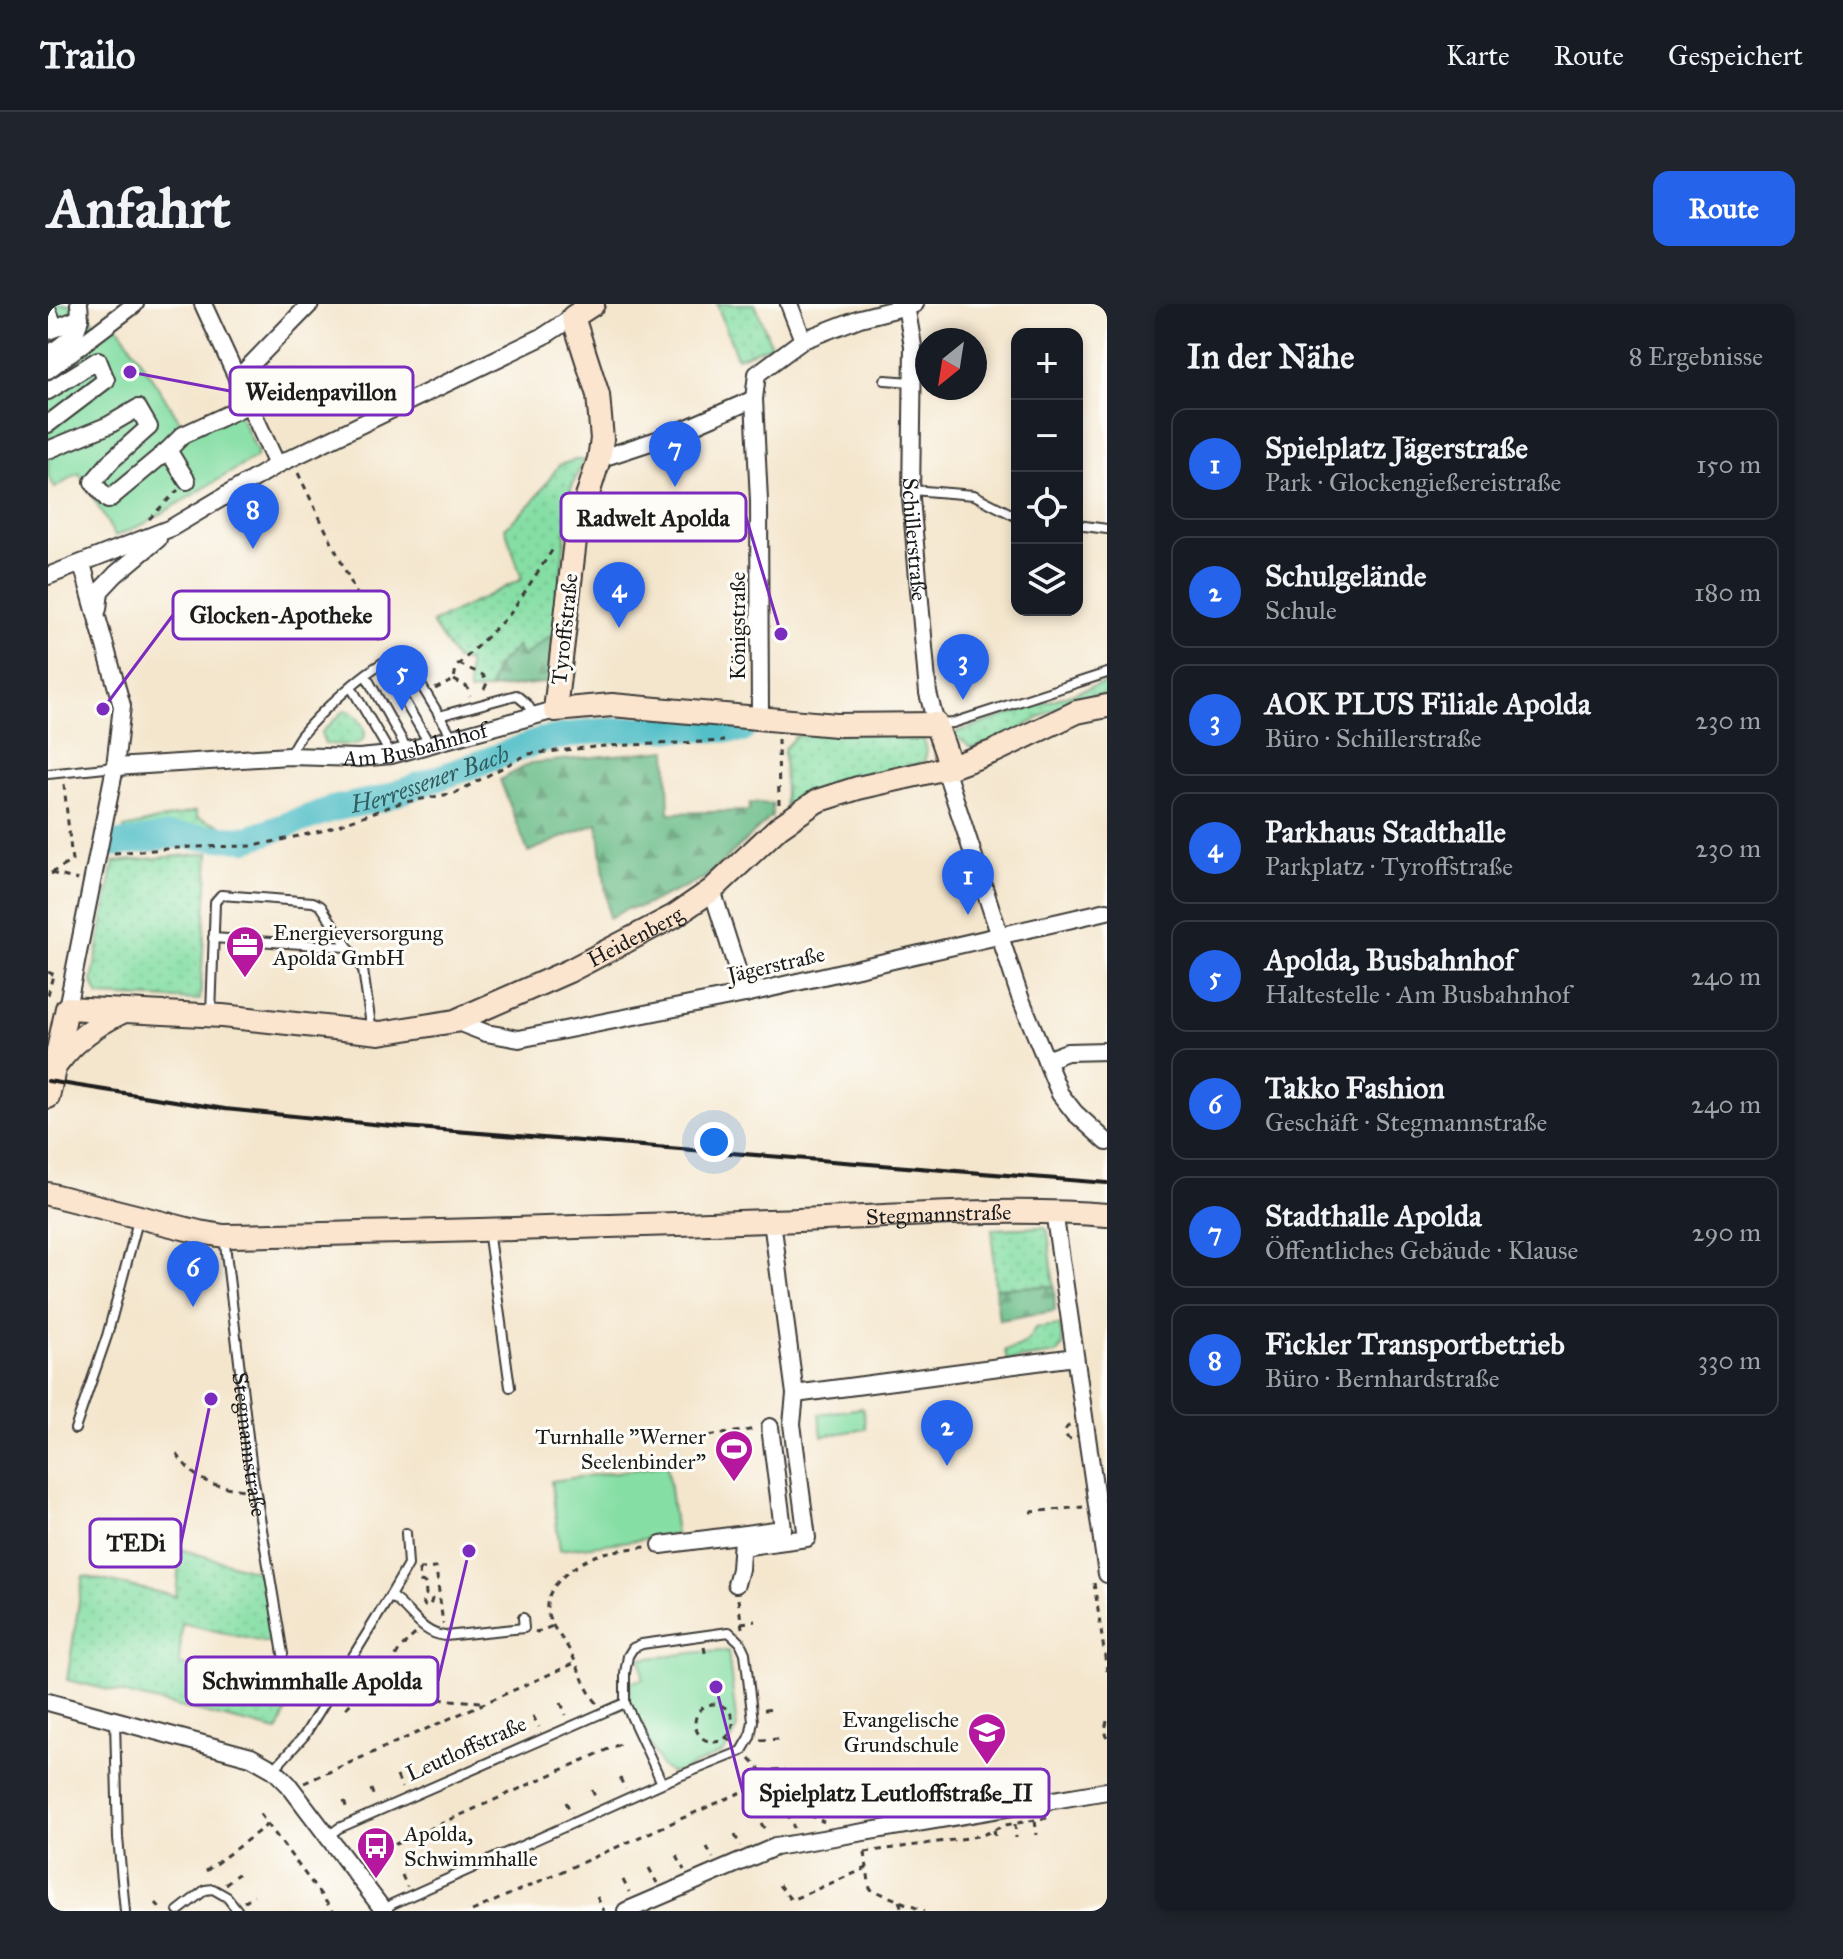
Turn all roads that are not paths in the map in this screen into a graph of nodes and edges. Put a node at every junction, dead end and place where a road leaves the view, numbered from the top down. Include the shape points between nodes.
1 (135, 304) edge
2 (203, 304) edge
3 (310, 304) edge
4 (593, 304) edge
5 (789, 304) edge
6 (910, 305) edge
7 (886, 307) edge
8 (48, 311) edge
9 (80, 311) edge
10 (573, 317) junction
11 (52, 330) edge
12 (803, 340) junction
13 (48, 355) edge
14 (48, 370) edge
15 (237, 379) junction
16 (885, 380) dead end
17 (912, 382) junction
18 (48, 391) edge
19 (754, 394) junction
20 (248, 405) junction
21 (48, 424) edge
22 (48, 450) edge
23 (168, 450) junction
24 (599, 459) junction
25 (284, 462) junction
26 (187, 481) road end
27 (911, 490) junction
28 (1011, 514) edge
29 (1083, 526) edge
30 (171, 528) junction
31 (1107, 529) edge
32 (82, 564) junction
33 (48, 576) edge
34 (97, 615) junction
35 (382, 663) junction
36 (1107, 673) edge
37 (366, 676) junction
38 (351, 687) junction
39 (1107, 706) edge
40 (544, 713) junction
41 (439, 716) junction
42 (769, 719) junction
43 (936, 724) junction
44 (453, 738) junction
45 (430, 745) junction
46 (408, 751) junction
47 (391, 755) junction
48 (289, 756) junction
49 (115, 767) junction
50 (948, 768) junction
51 (48, 774) edge
52 (712, 890) junction
53 (1107, 911) edge
54 (999, 936) junction
55 (213, 938) junction
56 (347, 947) junction
57 (745, 994) junction
58 (67, 1008) junction
59 (122, 1012) junction
60 (211, 1016) junction
61 (455, 1021) junction
62 (372, 1032) junction
63 (1107, 1051) edge
64 (1046, 1060) junction
65 (54, 1068) junction
66 (48, 1097) edge
67 (1107, 1142) edge
68 (48, 1194) edge
69 (1054, 1211) junction
70 (1107, 1215) edge
71 (139, 1216) junction
72 (772, 1221) junction
73 (488, 1229) junction
74 (224, 1236) junction
75 (1075, 1357) junction
76 (510, 1387) dead end
77 (795, 1394) junction
78 (770, 1427) road end
79 (75, 1429) dead end
80 (1098, 1456) edge
81 (406, 1533) dead end
82 (742, 1540) junction
83 (661, 1545) road end
84 (1105, 1547) edge
85 (1107, 1574) edge
86 (736, 1584) road end
87 (390, 1596) junction
88 (523, 1623) road end
89 (283, 1654) road end
90 (48, 1702) edge
91 (625, 1703) junction
92 (115, 1721) junction
93 (274, 1770) junction
94 (662, 1783) junction
95 (1107, 1791) edge
96 (327, 1836) junction
97 (629, 1905) edge
98 (125, 1911) edge
99 (178, 1911) edge
100 (238, 1911) edge
101 (383, 1911) edge

1 - 14 street
2 - 15 street
3 - 15 street
4 - 10 main road
5 - 12 street
6 - 7 street
6 - 17 street, Schillerstraße
7 - 12 street
8 - 11 street
9 - 11 street
9 - 13 street via 74,335
10 - 24 main road, Tyroffstraße via 598,395
10 - 25 street
12 - 19 street via 757,374
15 - 20 street
16 - 17 lane
17 - 27 street, Schillerstraße
18 - 21 street via 98,360 106,380
19 - 24 street via 669,436
19 - 42 street, Königstraße
20 - 23 street via 183,435
20 - 25 street
22 - 23 street via 138,408 149,427 93,482 108,500
23 - 26 street
24 - 40 main road, Tyroffstraße via 576,532
25 - 30 street
27 - 28 lane via 974,495
27 - 43 street, Schillerstraße via 928,693
29 - 31 lane
30 - 32 street
30 - 34 street via 100,591
32 - 33 street
32 - 34 street
34 - 49 street via 122,706
35 - 37 lane
35 - 41 lane via 393,659 409,665
35 - 45 lane
36 - 43 lane
37 - 38 lane
37 - 46 lane
38 - 47 lane
38 - 48 lane via 301,734
39 - 50 main road, Heidenberg via 1077,712
40 - 41 lane via 516,695
40 - 42 main road, Am Busbahnhof via 612,705
40 - 44 street, Am Busbahnhof
41 - 44 lane
42 - 43 main road
43 - 50 main road, Schillerstraße
44 - 45 street, Am Busbahnhof
45 - 46 street, Am Busbahnhof
46 - 47 street, Am Busbahnhof
47 - 48 street, Am Busbahnhof
48 - 49 street, Am Busbahnhof
49 - 51 lane
49 - 58 street
50 - 52 main road, Heidenberg via 817,801 779,827
50 - 54 street
52 - 57 street
52 - 61 main road, Heidenberg via 569,971
53 - 54 street, Jägerstraße
54 - 57 street, Jägerstraße
54 - 64 street
55 - 56 lane
55 - 56 lane via 215,902 221,895 313,902
55 - 60 lane
56 - 62 lane via 363,970
57 - 61 street, Jägerstraße via 519,1039
58 - 59 main road, Heidenberg
58 - 65 main road
59 - 60 main road, Heidenberg
59 - 65 main road via 84,1034
60 - 62 main road, Heidenberg
61 - 62 main road, Heidenberg
63 - 64 street via 1067,1052
64 - 67 street via 1060,1094
65 - 66 main road
68 - 71 main road, Stegmannstraße
69 - 70 main road, Stegmannstraße
69 - 72 main road, Stegmannstraße
69 - 75 street
71 - 74 main road, Stegmannstraße
71 - 79 lane
72 - 73 main road, Stegmannstraße
72 - 77 street
73 - 74 main road, Stegmannstraße
73 - 76 lane
74 - 89 lane, Stegmannstraße via 256,1492
75 - 77 street
75 - 80 street
77 - 82 street via 792,1424 807,1538
78 - 82 street via 783,1529
80 - 84 street via 1097,1505
81 - 87 lane via 408,1565
82 - 83 street
82 - 86 street
84 - 85 street
87 - 88 lane via 433,1635
87 - 93 lane via 304,1736
90 - 92 street
91 - 94 lane
91 - 94 lane via 625,1673 633,1648 729,1632 740,1642 753,1721 750,1737 742,1751
91 - 96 lane, Leutloffstraße
92 - 93 street via 251,1757
92 - 98 lane
93 - 96 street
94 - 101 lane
95 - 97 street via 775,1847
96 - 101 street
99 - 100 lane via 213,1889

